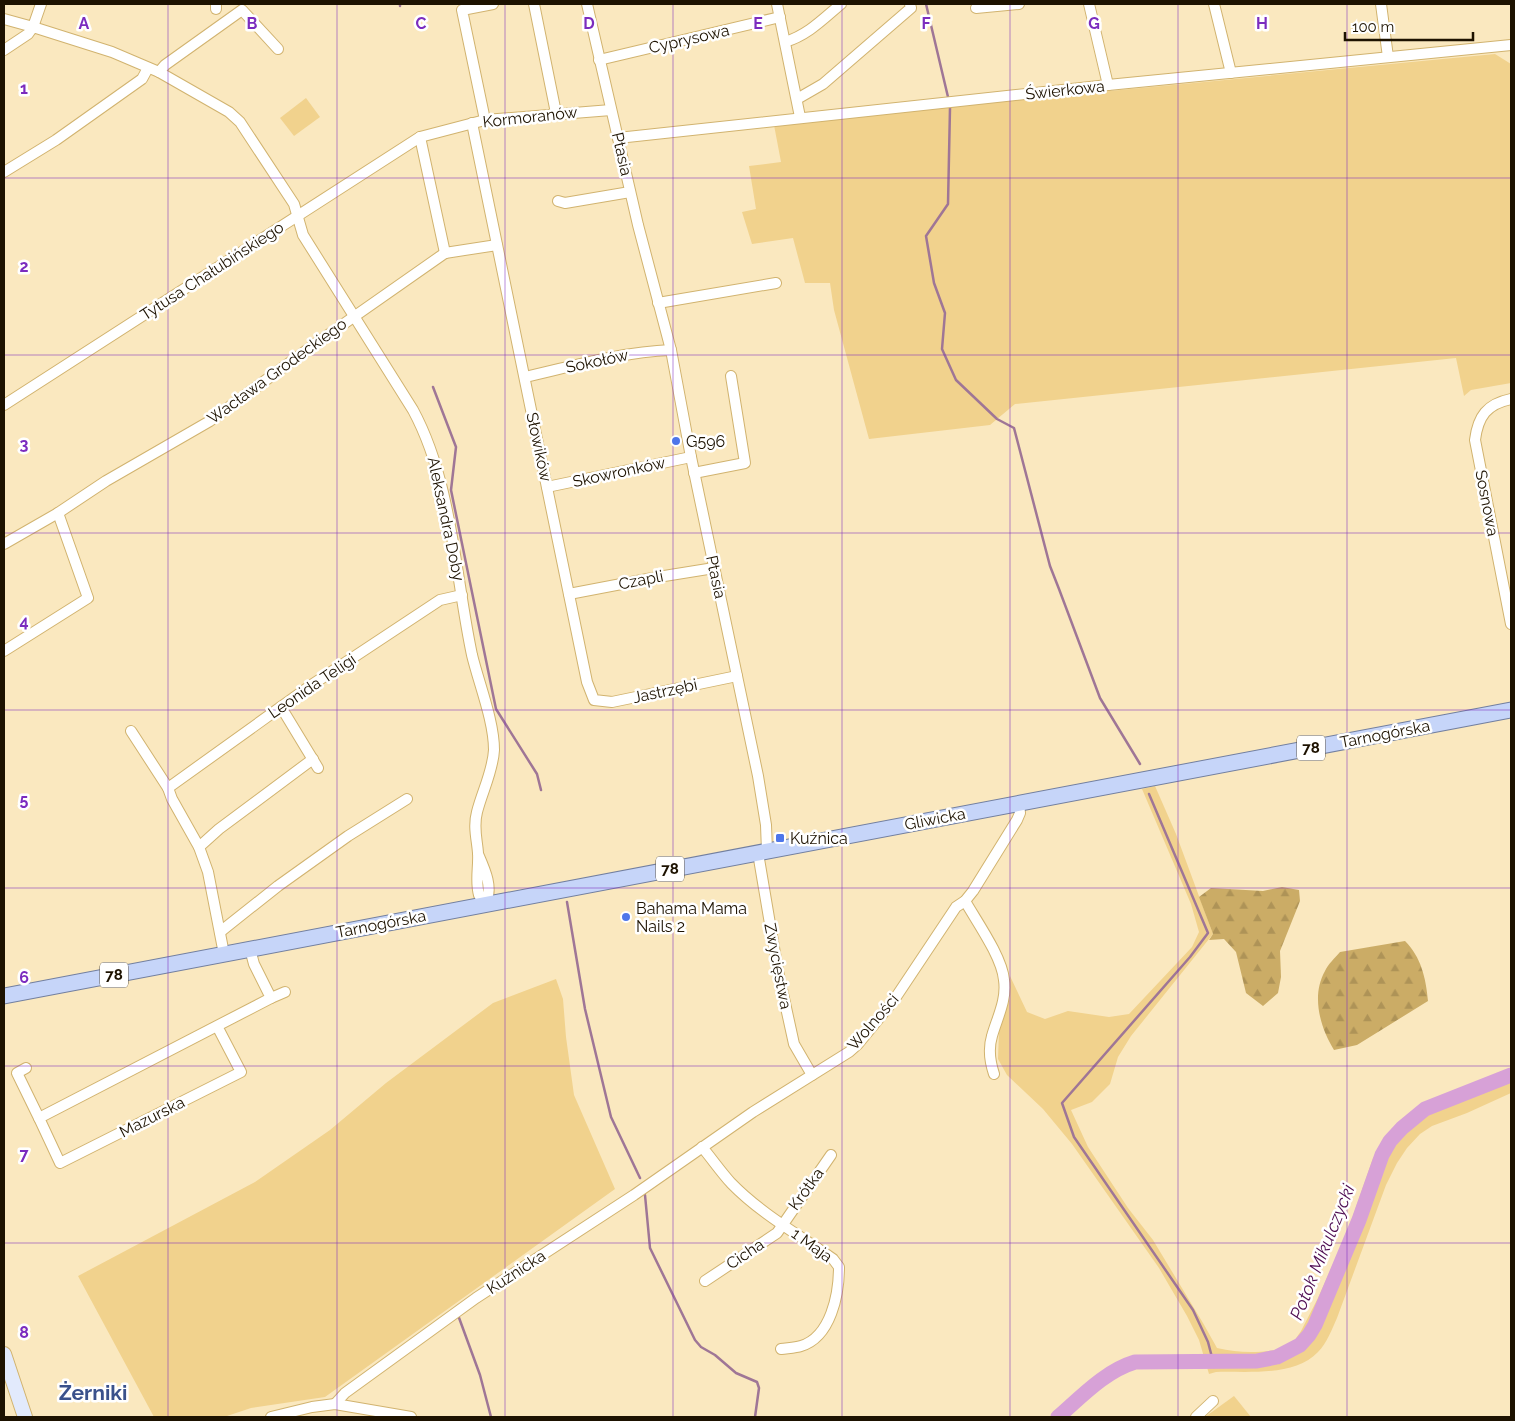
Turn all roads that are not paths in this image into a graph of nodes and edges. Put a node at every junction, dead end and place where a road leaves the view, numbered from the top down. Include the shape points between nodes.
1 (40, 4) edge
2 (493, 4) edge
3 (534, 4) edge
4 (587, 4) edge
5 (777, 4) edge
6 (841, 4) edge
7 (910, 4) edge
8 (1019, 4) edge
9 (1089, 4) edge
10 (1214, 4) edge
11 (1381, 4) edge
12 (976, 8) dead end
13 (780, 17) junction
14 (4, 20) edge
15 (33, 27) junction
16 (785, 42) junction
17 (1511, 46) edge
18 (278, 49) dead end
19 (4, 50) edge
20 (1388, 57) junction
21 (599, 60) junction
22 (148, 68) junction
23 (159, 72) junction
24 (1231, 73) junction
25 (1108, 85) junction
26 (797, 99) junction
27 (611, 110) junction
28 (556, 113) junction
29 (800, 117) junction
30 (484, 120) junction
31 (472, 123) junction
32 (420, 137) junction
33 (618, 138) junction
34 (4, 172) edge
35 (630, 192) junction
36 (558, 201) dead end
37 (298, 214) junction
38 (497, 245) junction
39 (445, 253) junction
40 (776, 283) dead end
41 (658, 303) junction
42 (353, 317) junction
43 (671, 350) junction
44 (731, 376) dead end
45 (525, 377) junction
46 (1511, 399) edge
47 (4, 405) edge
48 (691, 456) junction
49 (694, 473) junction
50 (547, 487) junction
51 (58, 513) junction
52 (4, 544) edge
53 (714, 568) junction
54 (569, 594) junction
55 (462, 595) junction
56 (1511, 624) edge
57 (4, 651) edge
58 (737, 676) junction
59 (594, 700) joint
60 (281, 707) junction
61 (1511, 710) edge
62 (131, 731) dead end
63 (1112, 786) joint
64 (168, 788) junction
65 (408, 799) dead end
66 (1019, 803) junction
67 (199, 847) junction
68 (762, 852) junction
69 (965, 901) junction
70 (486, 903) junction
71 (220, 932) junction
72 (250, 949) junction
73 (224, 954) junction
74 (286, 992) dead end
75 (4, 996) edge
76 (270, 998) junction
77 (217, 1026) junction
78 (26, 1068) dead end
79 (994, 1074) dead end
80 (812, 1075) junction
81 (39, 1118) junction
82 (702, 1147) junction
83 (831, 1155) dead end
84 (782, 1224) junction
85 (705, 1281) dead end
86 (781, 1349) dead end
87 (4, 1354) edge
88 (1213, 1401) dead end
89 (335, 1404) junction
90 (25, 1417) edge
91 (271, 1417) edge
92 (412, 1417) edge
93 (1196, 1417) edge

1 - 15 street
2 - 30 street via 462,10
3 - 28 street
4 - 21 street, Ptasia
5 - 13 street
6 - 16 street via 812,30
7 - 26 street via 911,8 824,84
8 - 12 street
9 - 25 street
10 - 24 street
11 - 20 street
13 - 16 street
13 - 21 street, Cyprysowa
14 - 15 street, Aleksandra Doby
15 - 19 street
15 - 22 street, Aleksandra Doby via 112,52
16 - 26 street
17 - 20 street, Świerkowa
18 - 23 street via 242,10 165,64
20 - 24 street, Świerkowa
21 - 27 street, Ptasia
22 - 23 street, Aleksandra Doby
22 - 34 street via 142,79 56,140
23 - 37 street, Aleksandra Doby via 229,112 240,122
24 - 25 street, Świerkowa
25 - 29 street, Świerkowa
26 - 29 street
27 - 28 street, Kormoranów
27 - 33 street, Ptasia
28 - 30 street, Kormoranów
29 - 33 street, Świerkowa
30 - 31 street, Kormoranów
31 - 32 street, Kormoranów
31 - 38 street, Słowików
32 - 37 street, Tytusa Chałubińskiego
32 - 39 street
33 - 35 street, Ptasia
35 - 36 street via 565,203
35 - 41 street, Ptasia
37 - 42 street, Aleksandra Doby via 303,235
37 - 47 street, Tytusa Chałubińskiego
38 - 39 street
38 - 45 street, Słowików
39 - 42 street, Wacława Grodeckiego
40 - 41 street
41 - 43 street, Ptasia
42 - 51 street, Wacława Grodeckiego via 210,421 106,481
42 - 55 street, Aleksandra Doby via 413,410 426,437 436,466
43 - 45 street, Sokołów via 648,351
43 - 48 street, Ptasia
44 - 49 street via 745,463
45 - 50 street, Słowików
46 - 56 street, Sosnowa via 1491,406 1484,414 1477,425 1476,440
48 - 49 street, Ptasia
48 - 50 street, Skowronków
49 - 53 street, Ptasia
50 - 54 street, Słowików
51 - 52 street, Wacława Grodeckiego
51 - 57 street via 88,598
53 - 54 street, Czapli
53 - 58 street, Ptasia
54 - 59 street, Słowików via 587,682
55 - 60 street, Leonida Teligi via 440,600
55 - 70 street, Aleksandra Doby via 472,654 493,737 493,762 474,830 490,894
58 - 59 street, Jastrzębi via 612,702
58 - 68 street, Ptasia via 766,825
60 - 64 street, Leonida Teligi
60 - 67 street via 316,763 219,829
61 - 63 main road, Tarnogórska / 78
62 - 64 street
63 - 66 main road, Gliwicka / 78
64 - 67 street
65 - 71 street via 348,836
66 - 68 main road, Gliwicka / 78
66 - 69 street, Wolności via 1017,820
67 - 71 street via 208,872
68 - 70 main road, Tarnogórska / 78
68 - 80 street, Zwycięstwa via 778,971 794,1044
69 - 79 street via 1001,967 1005,981 1004,998 991,1038 990,1060
69 - 80 street, Wolności via 956,907 894,1000 858,1044
70 - 72 main road, Tarnogórska / 78
71 - 73 street
72 - 73 main road, Tarnogórska / 78
72 - 76 street
73 - 75 main road, Tarnogórska / 78
74 - 76 street
76 - 77 street
77 - 81 street
77 - 81 street, Mazurska via 242,1072 60,1162
78 - 81 street, Mazurska via 17,1073
80 - 82 street, Wolności
82 - 84 street, 1 Maja via 731,1182
82 - 89 street, Kuźnicka via 634,1196 476,1298 347,1391
83 - 84 street, Krótka
84 - 85 street, Cicha via 777,1233
84 - 86 street, 1 Maja via 833,1259 839,1266 839,1283 832,1312 814,1340
87 - 90 street
88 - 93 street
89 - 91 street
89 - 92 street

